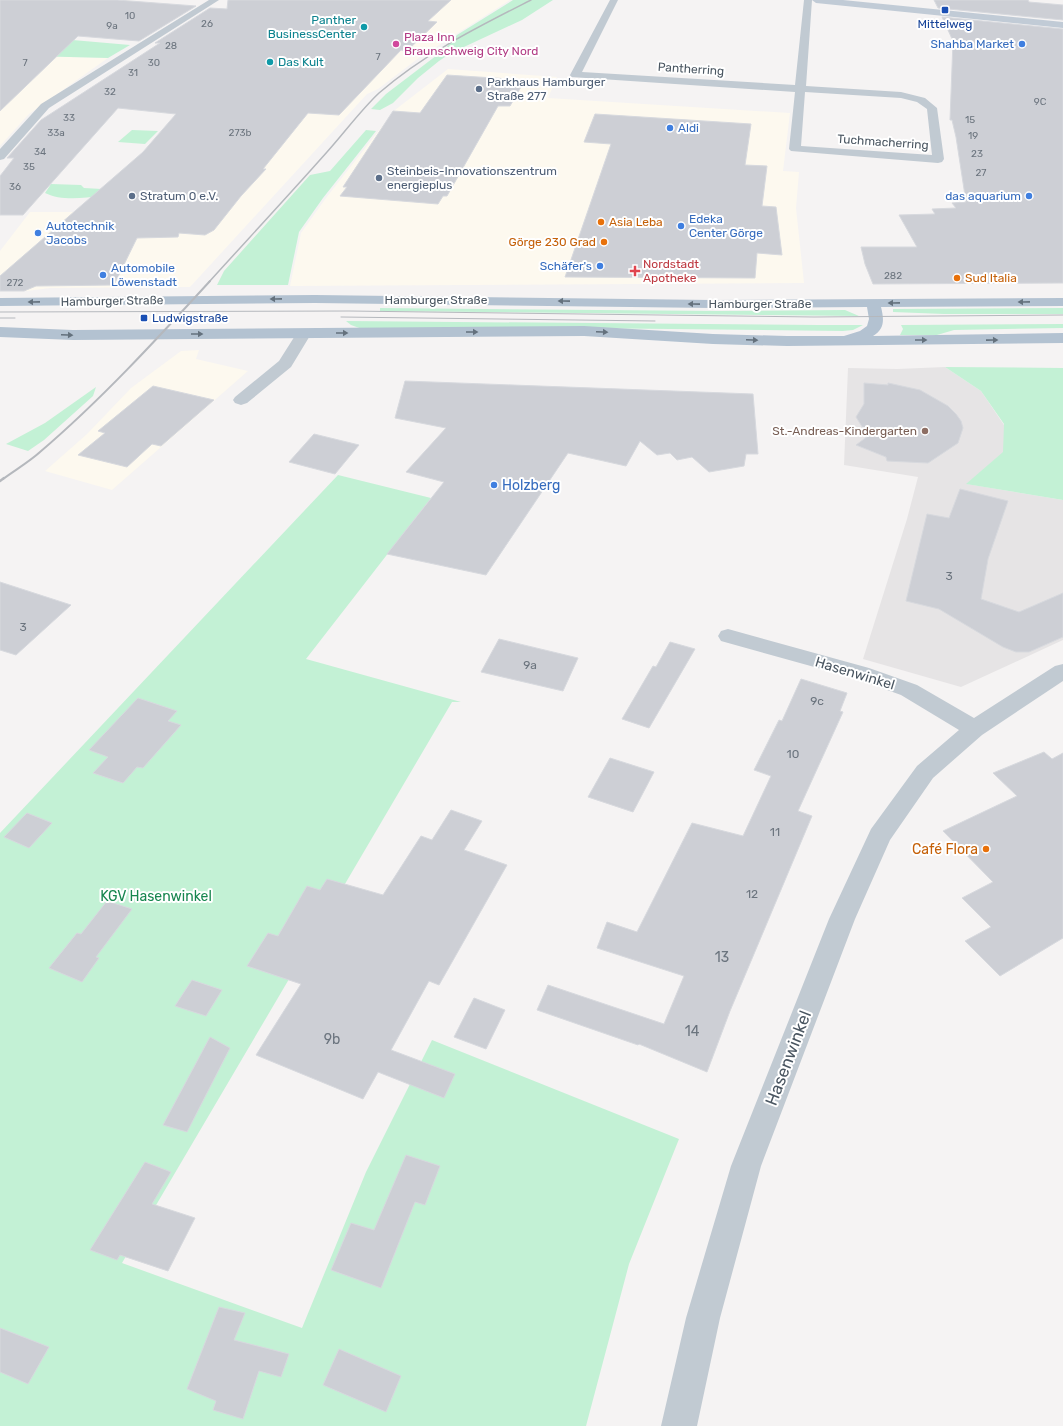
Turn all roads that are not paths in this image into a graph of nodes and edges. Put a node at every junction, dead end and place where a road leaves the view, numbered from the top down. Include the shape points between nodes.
1 (215, 0) edge
2 (614, 0) edge
3 (808, 0) edge
4 (816, 0) edge
5 (1063, 25) edge
6 (800, 89) junction
7 (0, 156) edge
8 (0, 302) edge
9 (1063, 302) edge
10 (873, 304) junction
11 (311, 309) junction
12 (0, 332) edge
13 (303, 334) junction
14 (1063, 338) edge
15 (838, 341) junction
16 (241, 400) dead end
17 (728, 636) dead end
18 (1063, 671) edge
19 (974, 729) junction
20 (679, 1426) edge

1 - 7 street via 45,106
2 - 6 street, Pantherring via 575,75
3 - 6 street
4 - 5 street
6 - 6 street, Tuchmacherring via 901,95 921,100 932,108 938,159 795,149
11 -> 8 main road, Hamburger Straße
9 -> 10 main road, Hamburger Straße
10 -> 11 main road, Hamburger Straße
10 - 15 main road via 877,322 872,330
11 - 13 main road
12 -> 13 main road via 72,335
13 -> 15 main road via 584,331 713,339
13 - 16 street via 285,364
15 -> 14 main road
17 - 19 street, Hasenwinkel via 909,690
18 - 19 street, Hasenwinkel
19 - 20 street, Hasenwinkel via 926,772 880,836 842,920 746,1166 703,1318

